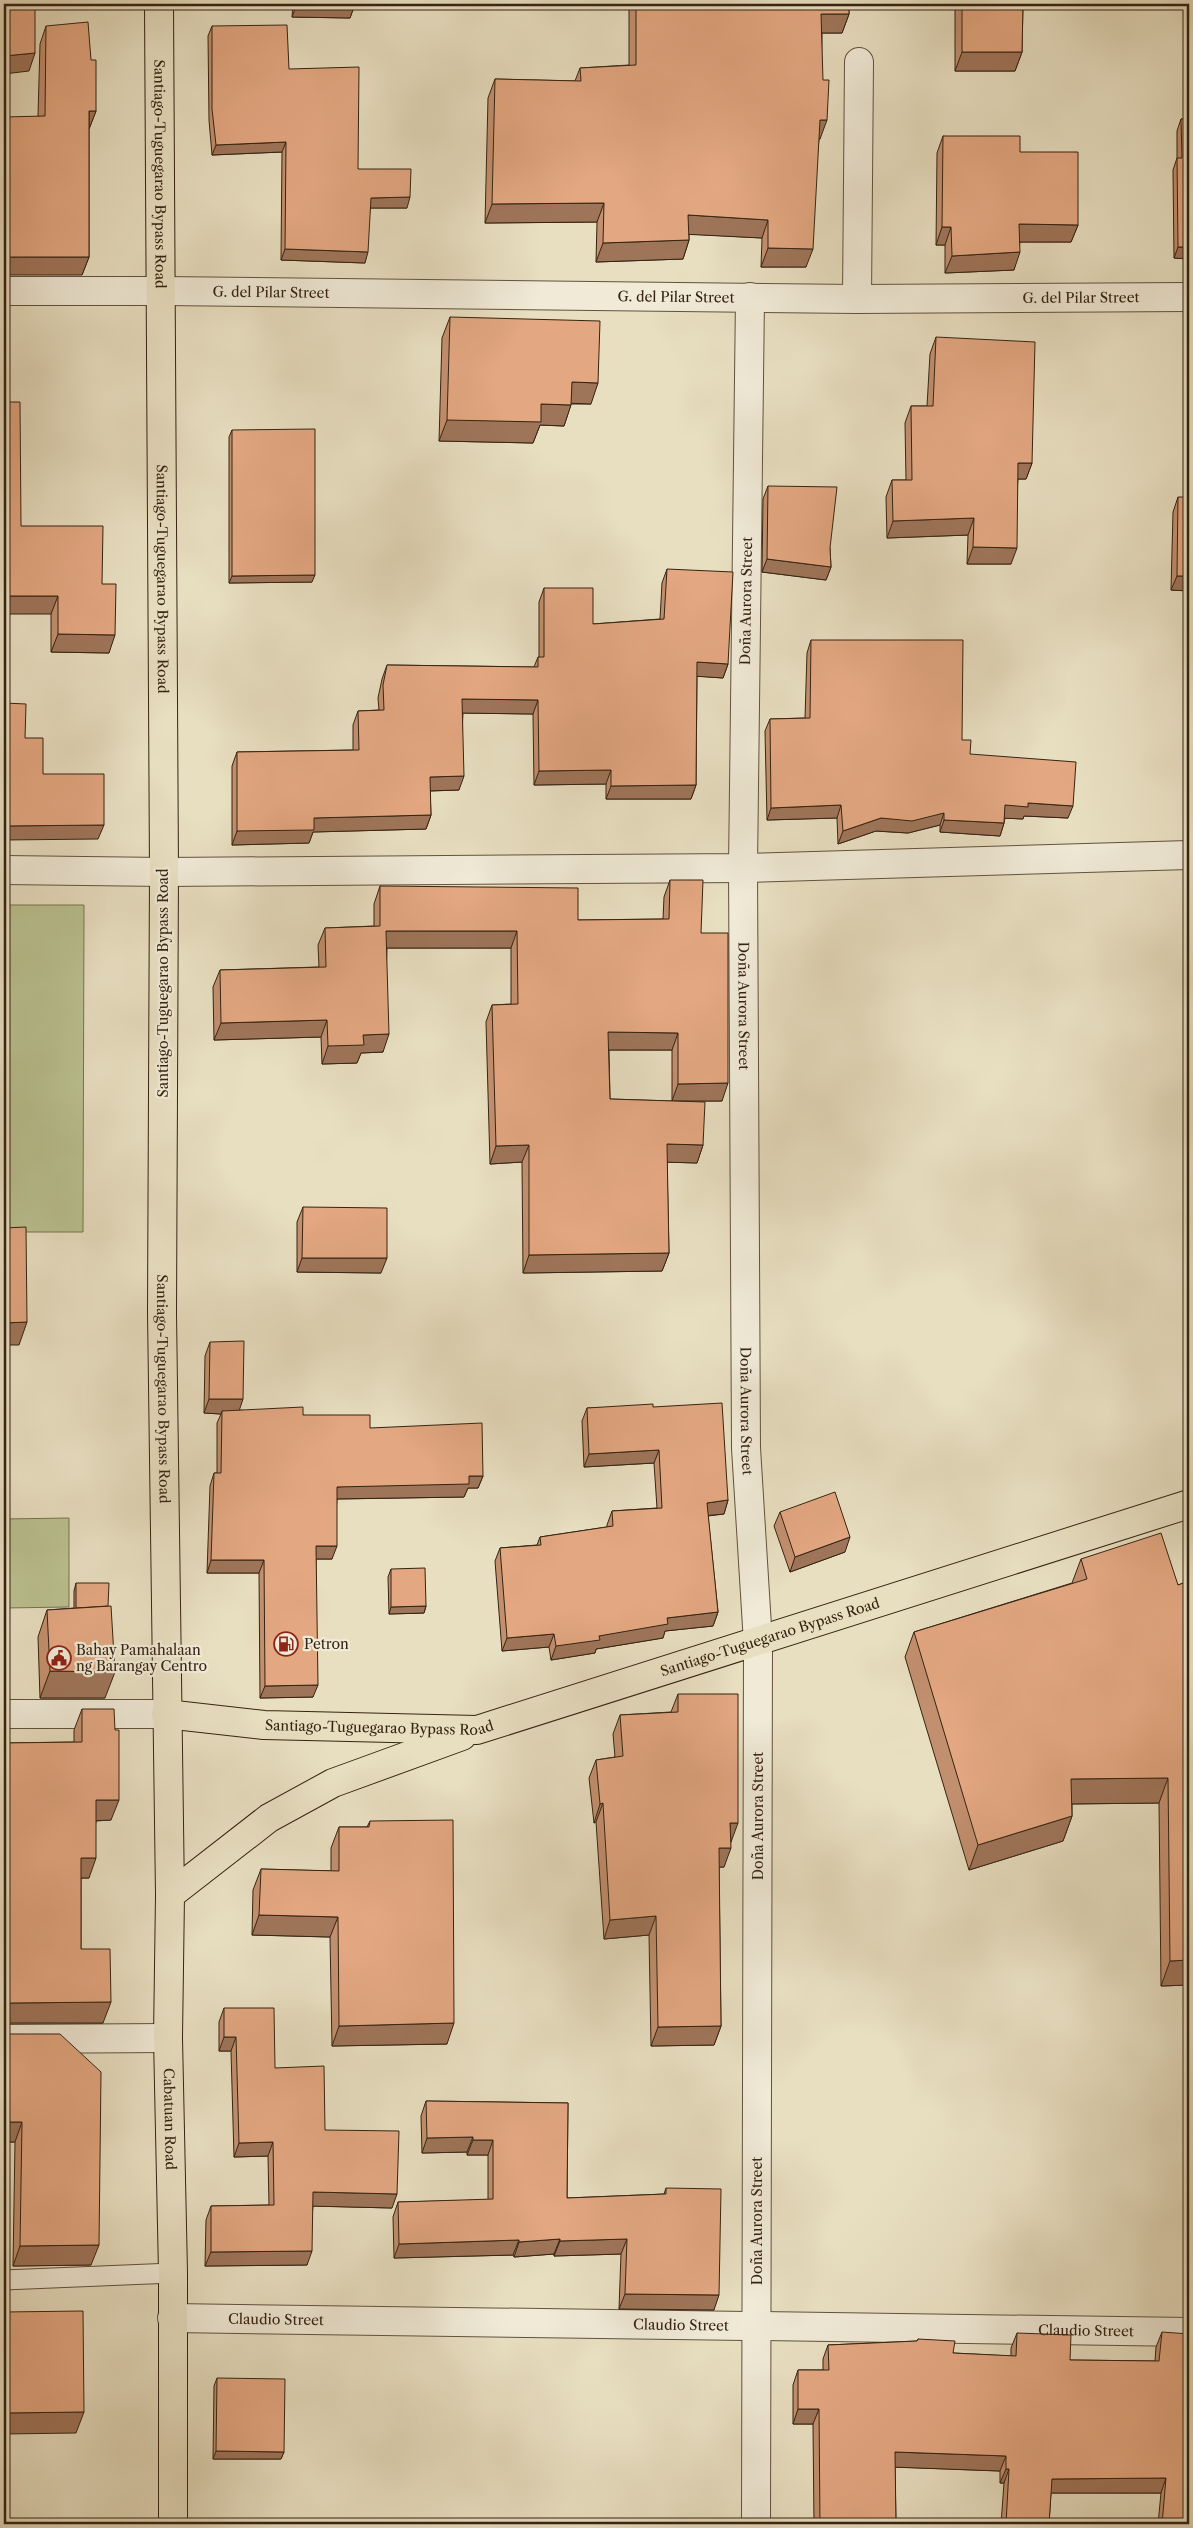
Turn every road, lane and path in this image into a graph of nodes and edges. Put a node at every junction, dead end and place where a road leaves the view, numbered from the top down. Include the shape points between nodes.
1 (159, 4) edge
2 (859, 62) dead end
3 (162, 291) junction
4 (4, 292) edge
5 (750, 297) junction
6 (1189, 297) edge
7 (857, 299) junction
8 (1189, 855) edge
9 (743, 868) junction
10 (4, 870) edge
11 (164, 872) junction
12 (1189, 1504) edge
13 (758, 1643) junction
14 (4, 1714) edge
15 (166, 1714) junction
16 (477, 1730) junction
17 (170, 1895) junction
18 (4, 2038) edge
19 (168, 2038) junction
20 (173, 2273) junction
21 (4, 2280) edge
22 (172, 2318) junction
23 (757, 2326) junction
24 (1189, 2332) edge
25 (173, 2524) edge
26 (756, 2524) edge

1 - 3 highway, Santiago-Tuguegarao Bypass Road
2 - 7 street
3 - 4 street, G. del Pilar Street
3 - 5 street, G. del Pilar Street
3 - 11 highway, Santiago-Tuguegarao Bypass Road
5 - 7 street, G. del Pilar Street
5 - 9 street, Doña Aurora Street
6 - 7 street, G. del Pilar Street
8 - 9 street
9 - 11 street
9 - 13 street, Doña Aurora Street via 746,1448
10 - 11 street
11 - 15 highway, Santiago-Tuguegarao Bypass Road via 162,1323
12 - 13 highway, Santiago-Tuguegarao Bypass Road
13 - 16 highway, Santiago-Tuguegarao Bypass Road
13 - 23 street, Doña Aurora Street
14 - 15 street
15 - 16 highway, Santiago-Tuguegarao Bypass Road via 264,1725
15 - 17 highway, Cabatuan Road
16 - 17 highway via 333,1783 269,1818
17 - 19 highway, Cabatuan Road
18 - 19 street
19 - 20 highway, Cabatuan Road
20 - 21 lane
20 - 22 highway, Cabatuan Road
22 - 23 street, Claudio Street
22 - 25 highway, Cabatuan Road
23 - 24 street, Claudio Street
23 - 26 street, Doña Aurora Street

